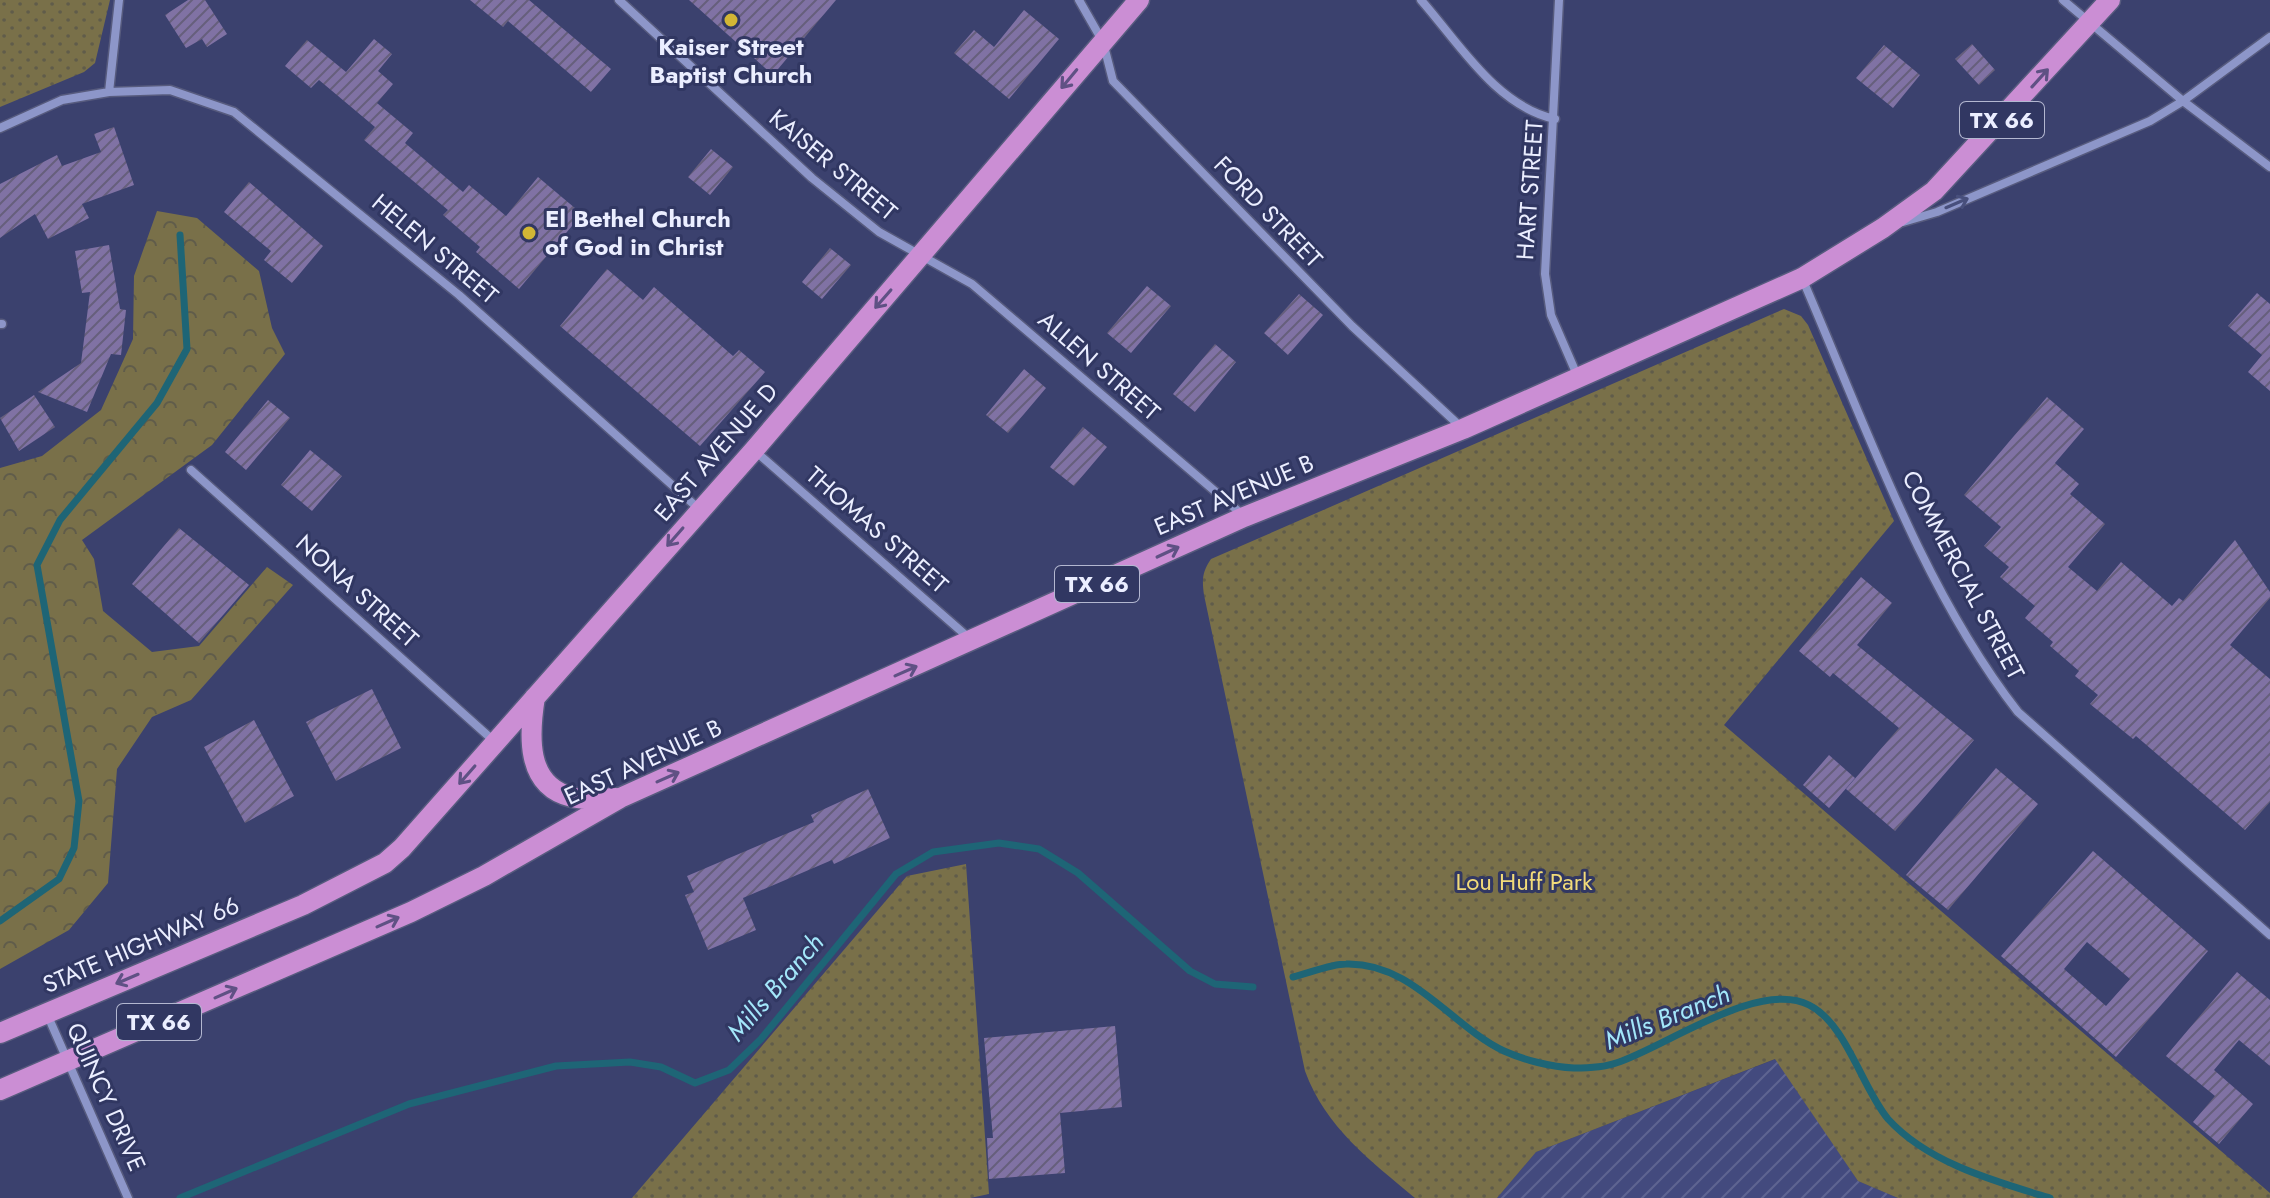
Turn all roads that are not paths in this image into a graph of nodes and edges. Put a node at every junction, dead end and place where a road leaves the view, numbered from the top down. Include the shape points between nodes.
1 (119, 0) edge
2 (619, 0) edge
3 (1079, 0) edge
4 (1139, 0) edge
5 (1421, 0) edge
6 (1559, 0) edge
7 (2063, 0) edge
8 (2110, 0) edge
9 (2090, 23) junction
10 (2270, 37) edge
11 (1103, 42) junction
12 (109, 92) junction
13 (2183, 101) junction
14 (1555, 119) junction
15 (0, 128) edge
16 (2270, 167) edge
17 (1883, 228) junction
18 (919, 257) junction
19 (1802, 278) junction
20 (1577, 376) junction
21 (1463, 429) junction
22 (754, 450) junction
23 (191, 470) dead end
24 (700, 509) junction
25 (1244, 517) junction
26 (972, 642) junction
27 (535, 697) junction
28 (496, 742) junction
29 (620, 798) junction
30 (303, 905) joint
31 (2270, 935) edge
32 (47, 1013) junction
33 (0, 1033) edge
34 (68, 1062) junction
35 (0, 1090) edge
36 (128, 1198) edge

1 - 12 street
2 - 18 street, KAISER STREET via 812,178
3 - 11 street, FORD STREET
4 - 11 main road, EAST AVENUE D / TX 66
5 - 14 street via 1508,99
6 - 14 street, HART STREET
7 - 9 street
8 - 9 main road, EAST AVENUE B / TX 66
9 - 13 street
17 -> 9 main road, EAST AVENUE B / TX 66 via 1953,173
10 - 13 street
11 -> 18 main road, EAST AVENUE D / TX 66
11 - 21 street, FORD STREET via 1113,81 1352,326
12 - 15 street, HELEN STREET via 62,100
12 - 24 street, HELEN STREET via 170,90 234,112 459,295
13 - 16 street
17 -> 13 street via 1994,188 2150,121
14 - 20 street, HART STREET via 1545,274 1551,315
17 - 19 main road, EAST AVENUE B / TX 66
18 -> 22 main road, EAST AVENUE D / TX 66
18 - 25 street, ALLEN STREET via 972,284
19 - 20 main road, EAST AVENUE B / TX 66
19 - 31 street, COMMERCIAL STREET via 1905,519 1988,673 2018,712
20 - 21 main road, EAST AVENUE B / TX 66
21 - 25 main road, EAST AVENUE B / TX 66
22 - 24 main road, EAST AVENUE D / TX 66
22 - 26 street, THOMAS STREET
23 - 28 street, NONA STREET
24 -> 27 main road, EAST AVENUE D / TX 66
26 -> 25 main road, EAST AVENUE B / TX 66
29 -> 26 main road, EAST AVENUE B / TX 66
27 - 28 main road, EAST AVENUE D / TX 66
27 - 29 main road via 530,752 540,775 572,797
28 -> 30 main road, EAST AVENUE D / TX 66 via 393,856
34 -> 29 main road, EAST AVENUE B / TX 66 via 484,876
30 -> 32 main road, STATE HIGHWAY 66 / TX 66
32 - 33 main road, STATE HIGHWAY 66 / TX 66
32 - 34 street, QUINCY DRIVE
34 - 35 main road, TX 66
34 - 36 street, QUINCY DRIVE

